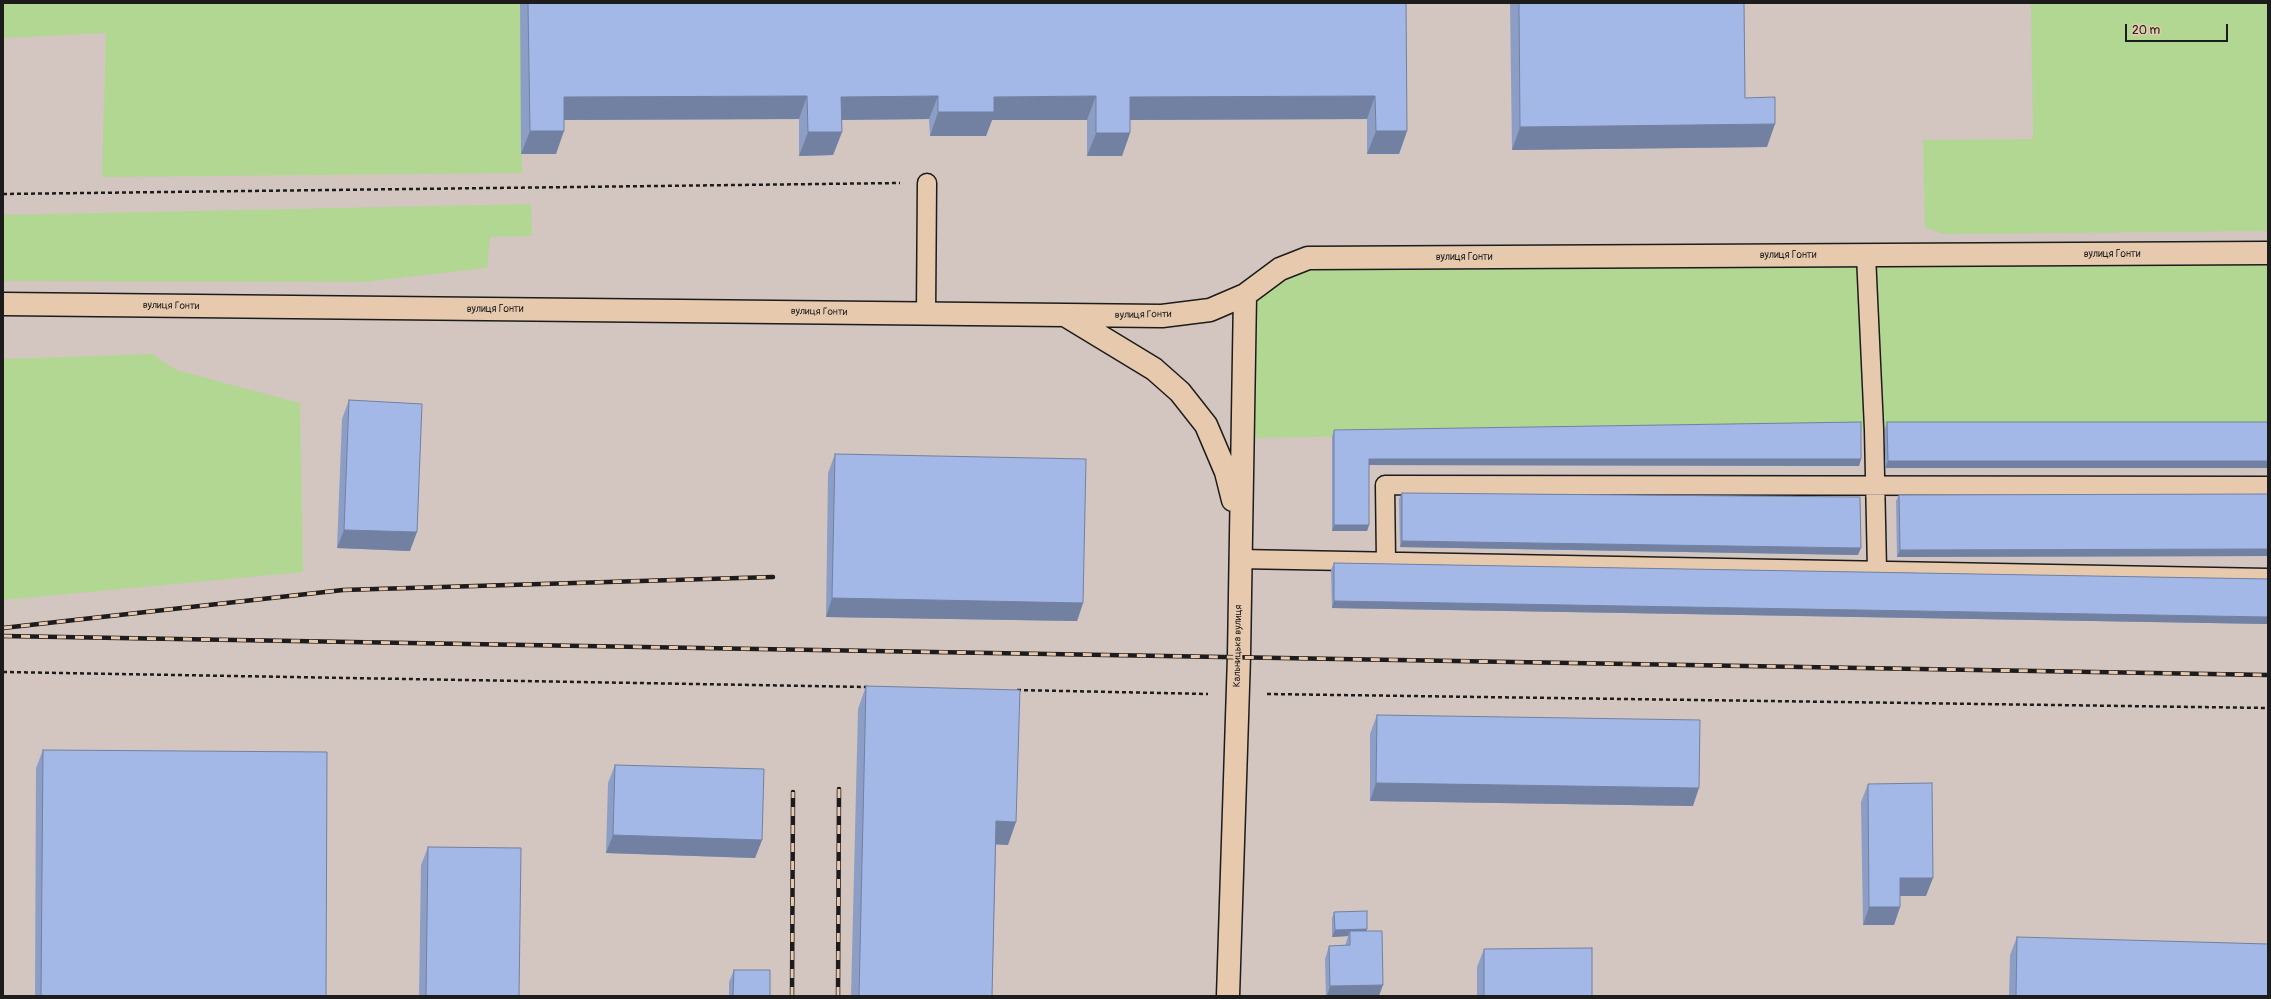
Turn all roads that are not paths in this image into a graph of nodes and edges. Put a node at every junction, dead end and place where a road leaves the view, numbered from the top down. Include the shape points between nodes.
1 (927, 183) road end
2 (2268, 253) edge
3 (1866, 255) junction
4 (1245, 295) junction
5 (3, 304) edge
6 (926, 313) junction
7 (1064, 314) junction
8 (2268, 486) edge
9 (1875, 487) junction
10 (1240, 527) junction
11 (1239, 559) junction
12 (1386, 561) junction
13 (1877, 570) junction
14 (2268, 578) edge
15 (1228, 996) edge

1 - 6 lane
2 - 3 street, вулиця Гонти
3 - 4 street, вулиця Гонти via 1308,258 1280,270
3 - 9 lane
4 - 7 street, вулиця Гонти via 1210,310 1162,316
4 - 10 street, Кальницька вулиця
5 - 6 street, вулиця Гонти
6 - 7 street, вулиця Гонти
7 - 10 street via 1154,369 1180,392 1206,425 1226,472
8 - 9 lane
9 - 12 lane via 1385,485
9 - 13 lane
10 - 11 street, Кальницька вулиця
11 - 12 lane
11 - 15 street, Кальницька вулиця
12 - 13 lane
13 - 14 lane

